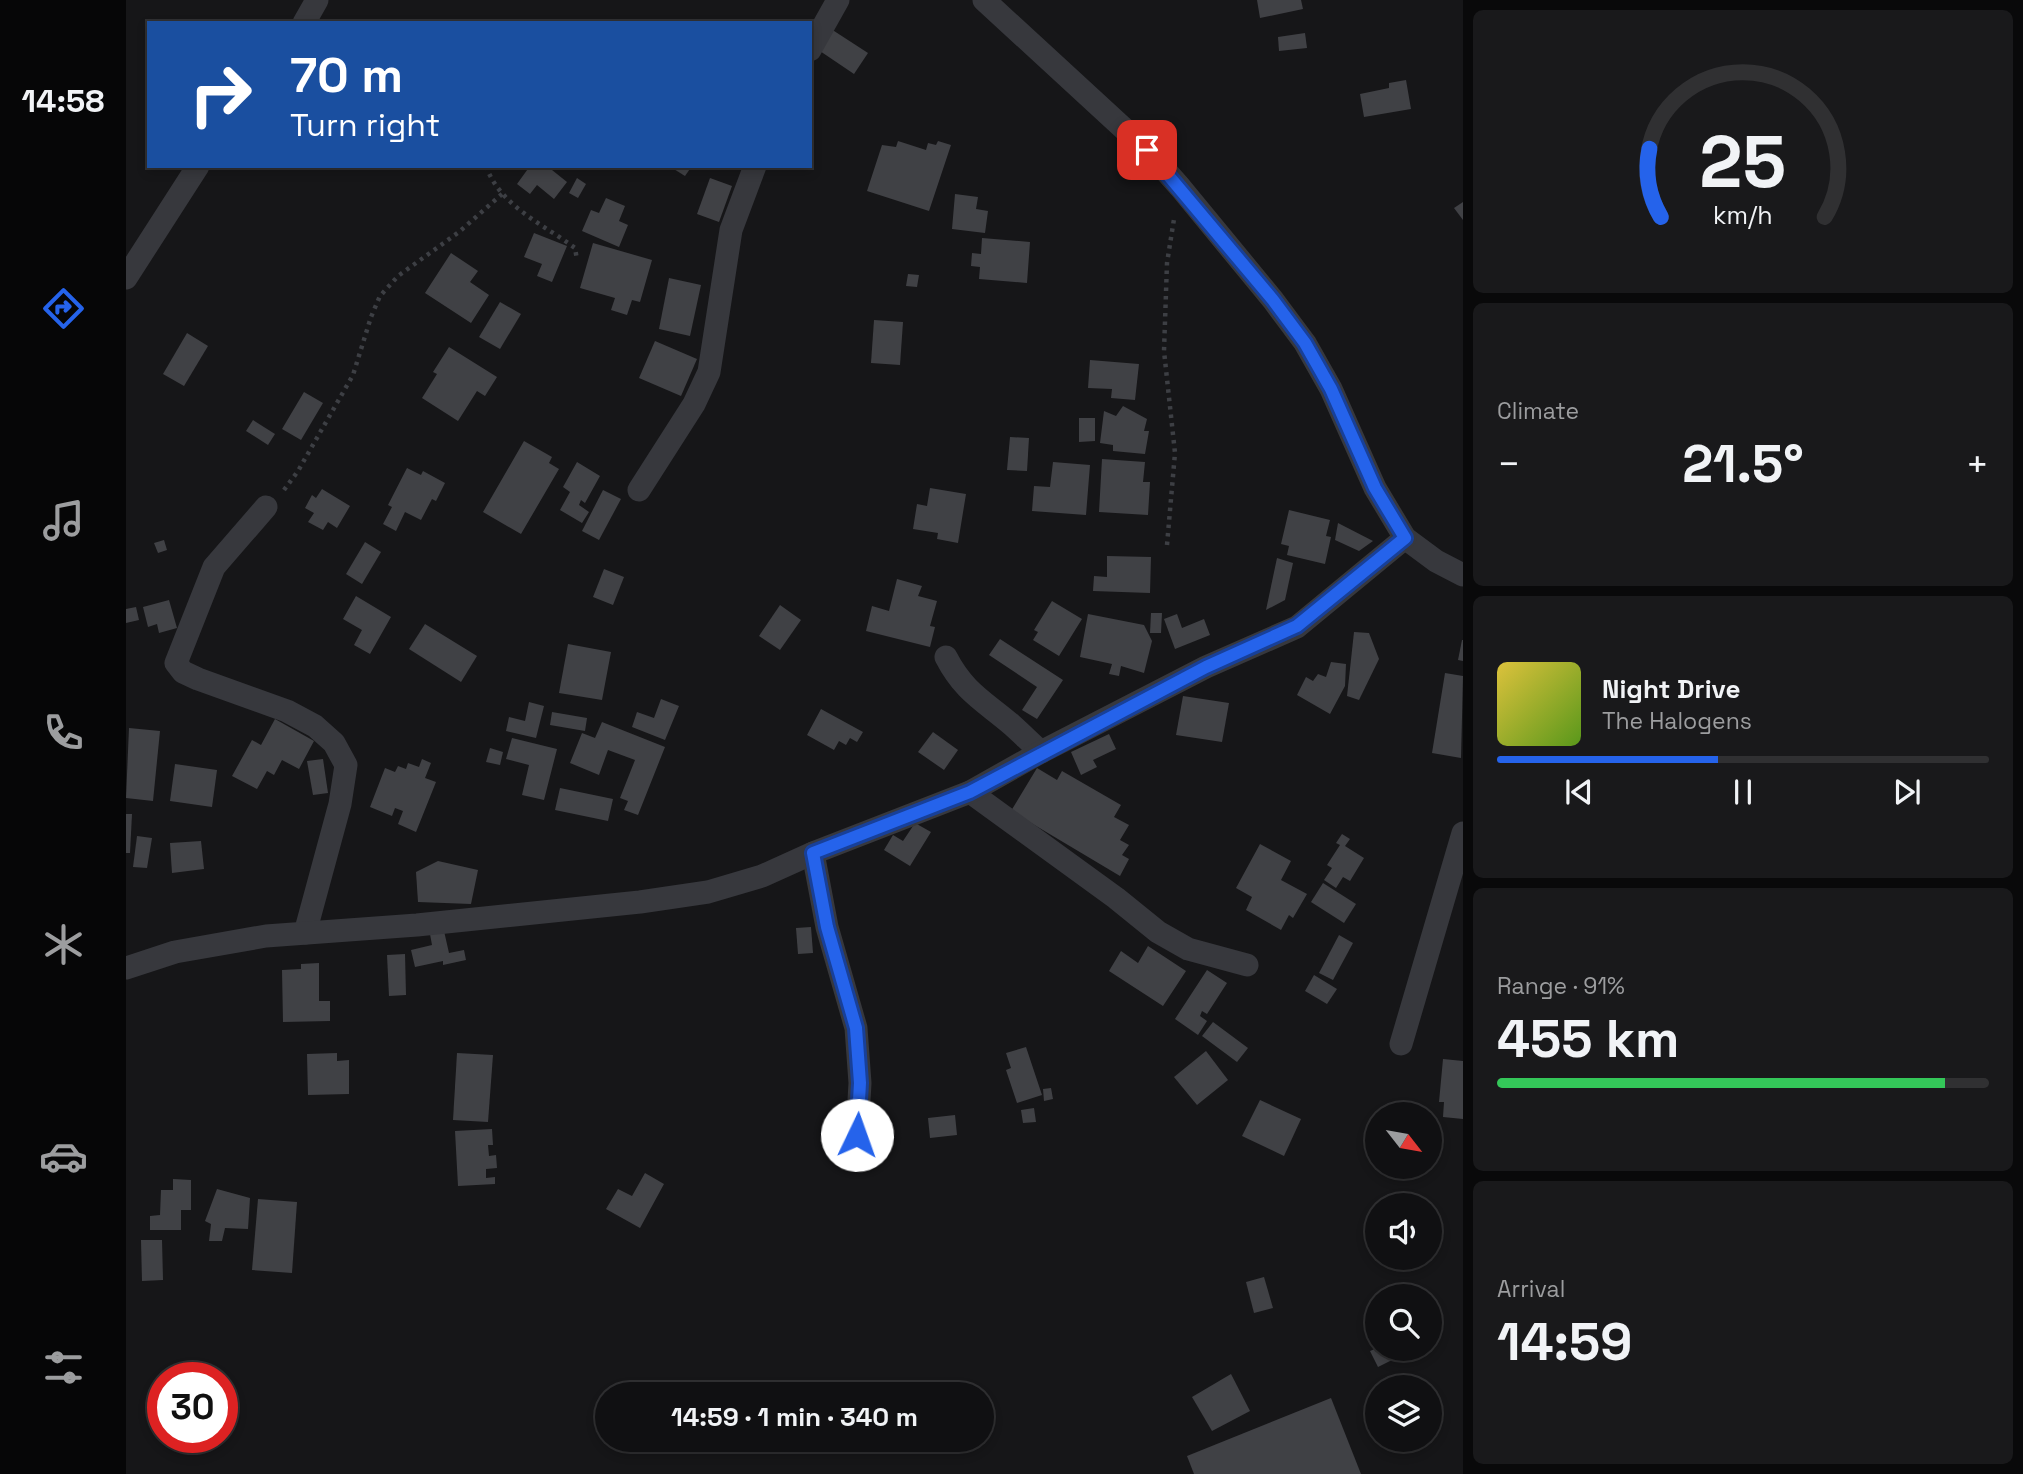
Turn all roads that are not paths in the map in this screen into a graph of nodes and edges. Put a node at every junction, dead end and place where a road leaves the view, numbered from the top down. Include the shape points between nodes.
1 (317, 0) edge
2 (838, 0) edge
3 (984, 0) edge
4 (305, 21) edge
5 (812, 46) edge
6 (197, 168) edge
7 (754, 168) edge
8 (126, 278) edge
9 (639, 490) dead end
10 (266, 507) road end
11 (1405, 538) junction
12 (1463, 575) edge
13 (946, 657) dead end
14 (1041, 752) junction
15 (970, 792) junction
16 (1463, 833) edge
17 (813, 853) junction
18 (305, 933) junction
19 (1247, 965) dead end
20 (126, 968) edge
21 (1401, 1044) dead end
22 (857, 1135) dead end

1 - 4 street
2 - 5 street
3 - 11 street via 1147,150 1273,300 1331,389 1375,488
6 - 8 street
7 - 9 street via 731,230 709,372
10 - 18 street via 214,567 176,663 191,676 315,726 334,743 346,765
11 - 12 street
11 - 14 street via 1297,626
13 - 14 street via 978,700
14 - 15 street
15 - 17 street
15 - 19 street via 1158,932 1188,949
16 - 21 street
17 - 18 street via 762,876 708,892
17 - 22 street via 827,927 856,1028
18 - 20 street via 175,952

